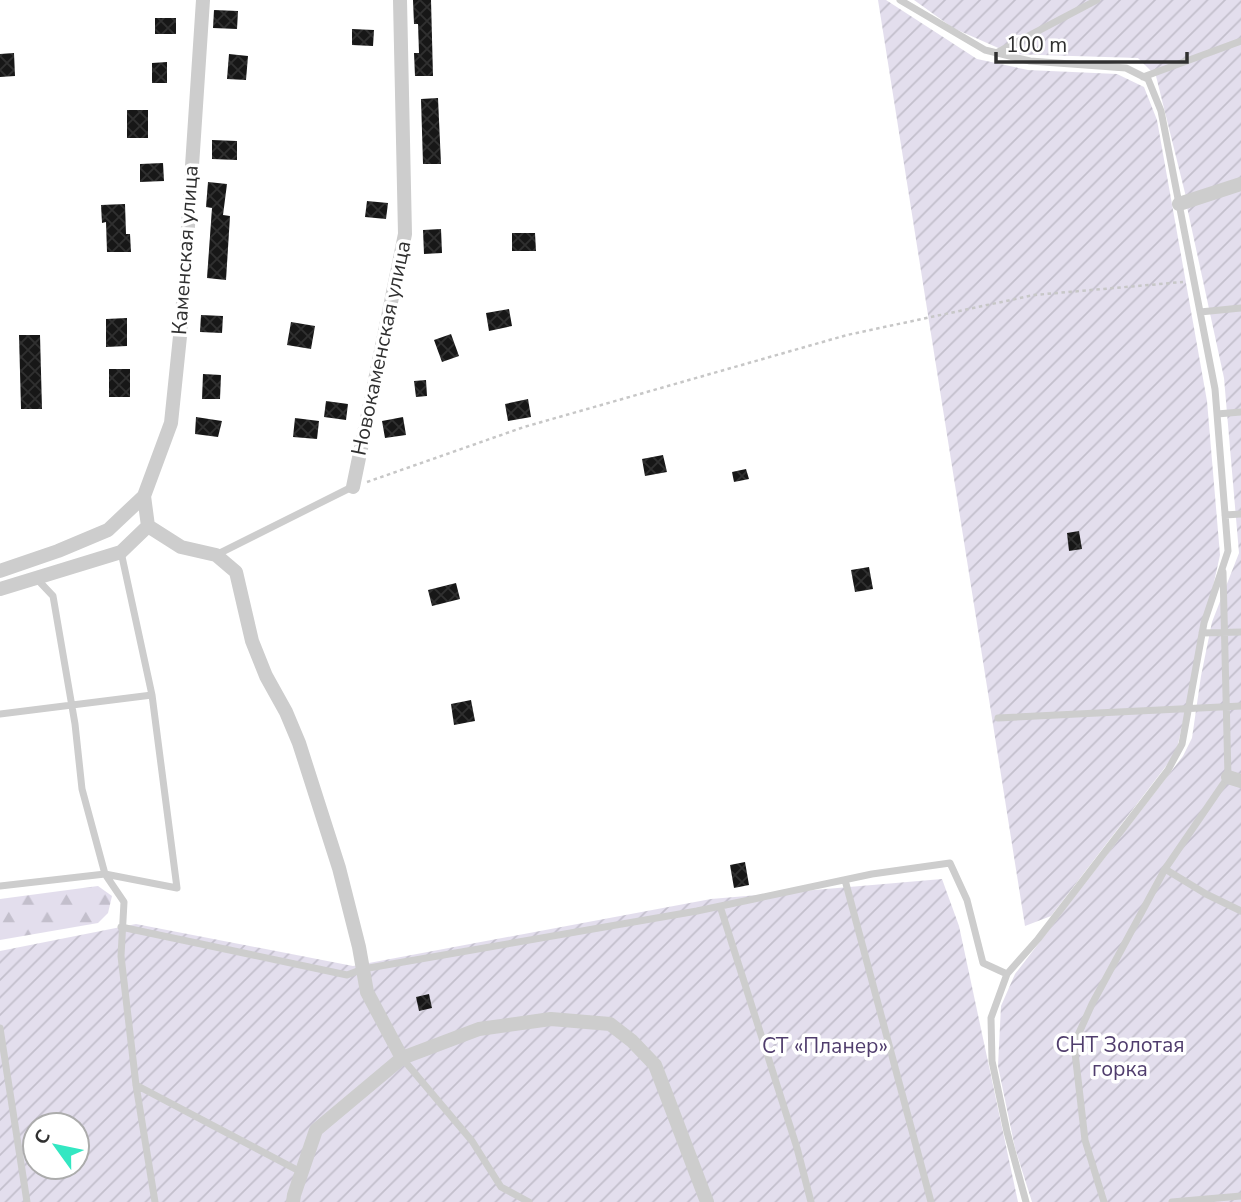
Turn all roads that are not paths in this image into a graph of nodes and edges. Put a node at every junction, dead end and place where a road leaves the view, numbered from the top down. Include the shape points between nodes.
1 (203, 0) edge
2 (400, 0) edge
3 (901, 0) edge
4 (1097, 0) edge
5 (1241, 41) edge
6 (996, 53) junction
7 (1143, 77) junction
8 (1241, 184) edge
9 (1179, 204) junction
10 (1241, 308) edge
11 (1200, 312) junction
12 (1241, 412) edge
13 (1217, 415) junction
14 (353, 486) joint
15 (144, 496) junction
16 (1241, 514) edge
17 (1225, 515) junction
18 (149, 526) junction
19 (121, 552) junction
20 (216, 555) junction
21 (1223, 568) junction
22 (0, 571) edge
23 (36, 578) junction
24 (0, 589) edge
25 (1225, 632) junction
26 (1241, 632) edge
27 (1202, 633) junction
28 (152, 695) junction
29 (71, 704) junction
30 (1227, 706) junction
31 (1241, 706) edge
32 (1188, 708) junction
33 (0, 714) edge
34 (998, 718) dead end
35 (1235, 779) edge
36 (1165, 869) junction
37 (106, 874) junction
38 (845, 880) junction
39 (0, 886) edge
40 (720, 906) junction
41 (1241, 911) edge
42 (121, 927) junction
43 (363, 969) junction
44 (1007, 974) junction
45 (0, 1028) edge
46 (402, 1058) junction
47 (136, 1085) junction
48 (302, 1172) junction
49 (1241, 1195) edge
50 (27, 1202) edge
51 (155, 1202) edge
52 (293, 1202) edge
53 (529, 1202) edge
54 (706, 1202) edge
55 (811, 1202) edge
56 (931, 1202) edge
57 (1026, 1202) edge
58 (1104, 1202) edge
59 (1172, 1202) edge

1 - 15 street, Каменская улица via 171,423
2 - 14 street, Новокаменская улица via 405,234
3 - 6 lane
4 - 6 lane
5 - 7 lane
6 - 7 lane via 1030,61 1126,68
7 - 9 lane via 1161,111
8 - 9 street
9 - 11 lane
10 - 11 lane
11 - 13 lane
12 - 13 lane
13 - 17 lane
14 - 20 lane
15 - 18 street
15 - 22 street via 108,530
16 - 17 lane
17 - 21 lane via 1228,551
18 - 19 street
18 - 20 street via 181,547
19 - 23 street
19 - 28 lane
20 - 43 street via 236,572 252,641 299,743 339,868
21 - 25 lane
21 - 27 lane
23 - 24 street
23 - 29 lane via 53,596
25 - 26 lane
25 - 27 lane
25 - 30 lane
27 - 32 lane
28 - 29 lane
28 - 37 lane via 177,888
29 - 33 lane
29 - 37 lane via 82,789
30 - 31 lane
30 - 32 lane
30 - 35 lane
32 - 34 lane
32 - 44 lane via 1182,744 1168,770
35 - 36 lane
36 - 41 lane
36 - 58 lane via 1074,1044 1085,1140
37 - 39 lane
37 - 42 lane via 124,902
38 - 40 lane
38 - 44 lane via 950,863 967,900 983,963
38 - 56 lane
40 - 43 lane
40 - 55 lane
42 - 43 lane via 347,975
42 - 47 lane
43 - 46 street via 367,992
44 - 57 lane via 991,1018 992,1060
45 - 50 lane
46 - 48 street via 316,1130
46 - 53 lane via 472,1141 501,1187
46 - 54 street via 479,1029 551,1019 610,1024 655,1065
47 - 48 lane
47 - 51 lane
48 - 52 street
49 - 59 lane

